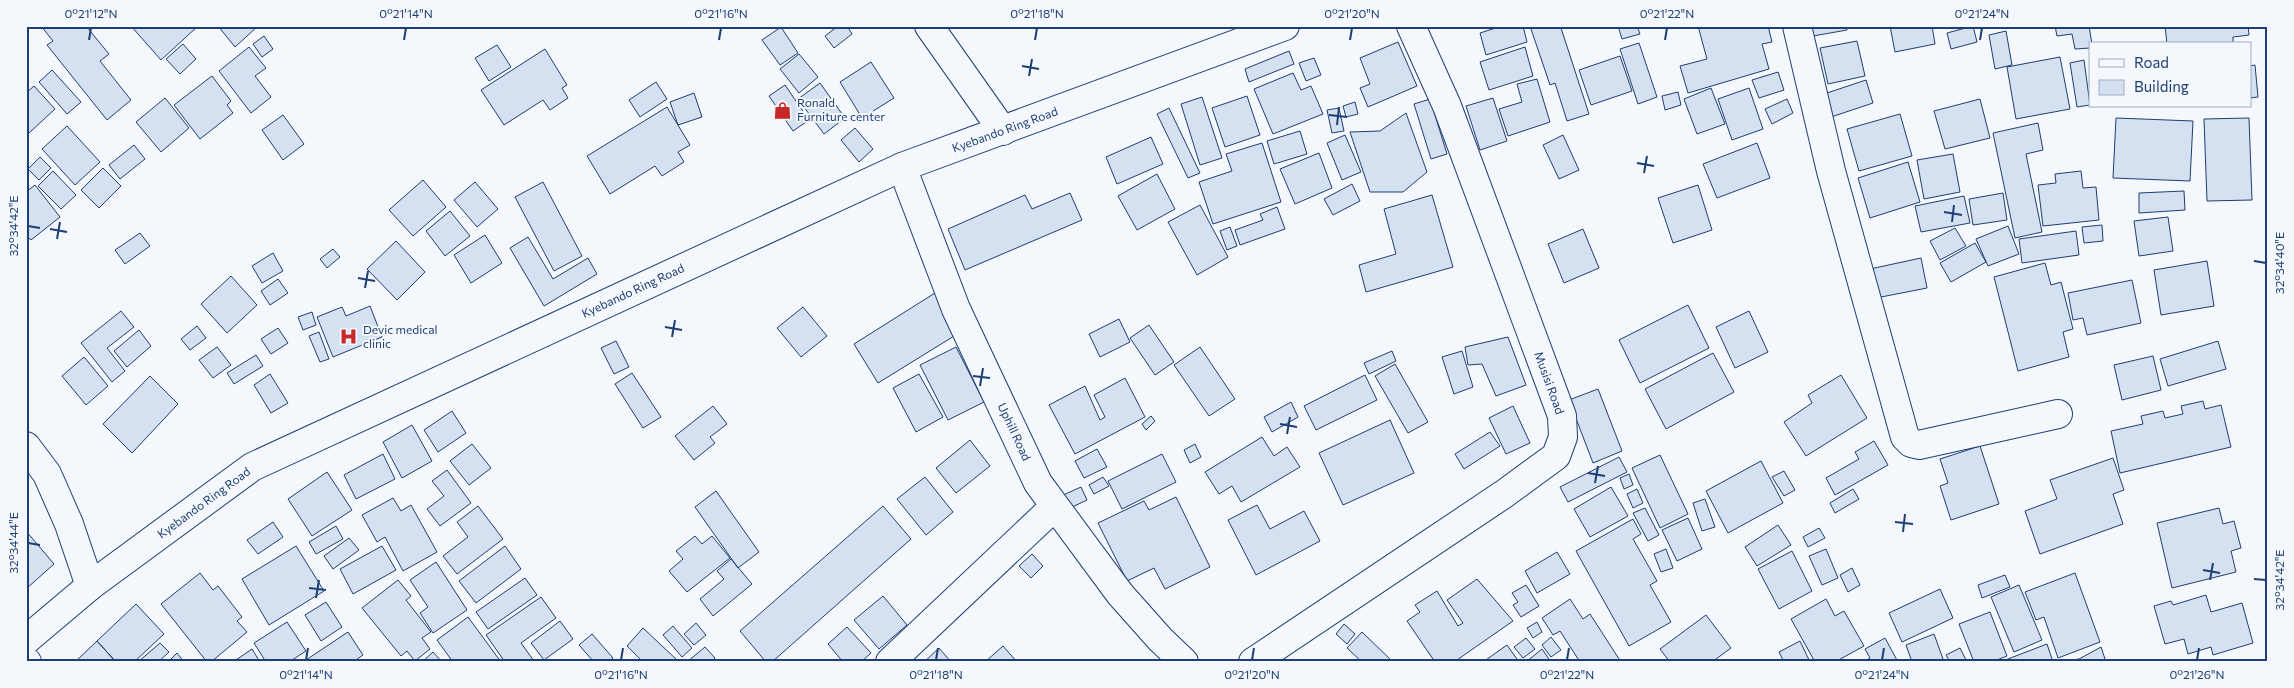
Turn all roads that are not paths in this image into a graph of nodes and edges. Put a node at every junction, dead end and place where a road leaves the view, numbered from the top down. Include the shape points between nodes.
1 (929, 26) edge
2 (1285, 26) edge
3 (1410, 26) edge
4 (1797, 26) edge
5 (1003, 130) junction
6 (902, 167) junction
7 (2058, 414) dead end
8 (26, 446) edge
9 (1054, 507) junction
10 (90, 586) junction
11 (26, 640) edge
12 (890, 662) edge
13 (1184, 662) edge
14 (1253, 662) edge

1 - 5 street
2 - 5 street, Kyebando Ring Road
3 - 14 street, Musisi Road via 1447,106 1562,416 1563,437 1556,456 1504,494
4 - 7 street via 1831,171 1905,437 1919,445
5 - 6 street, Kyebando Ring Road
6 - 9 street, Uphill Road via 956,309 1038,483
6 - 10 street, Kyebando Ring Road via 252,467
8 - 10 street via 47,474 69,524
9 - 12 street
9 - 13 street, Uphill Road via 1120,594
10 - 11 street, Kyebando Ring Road

